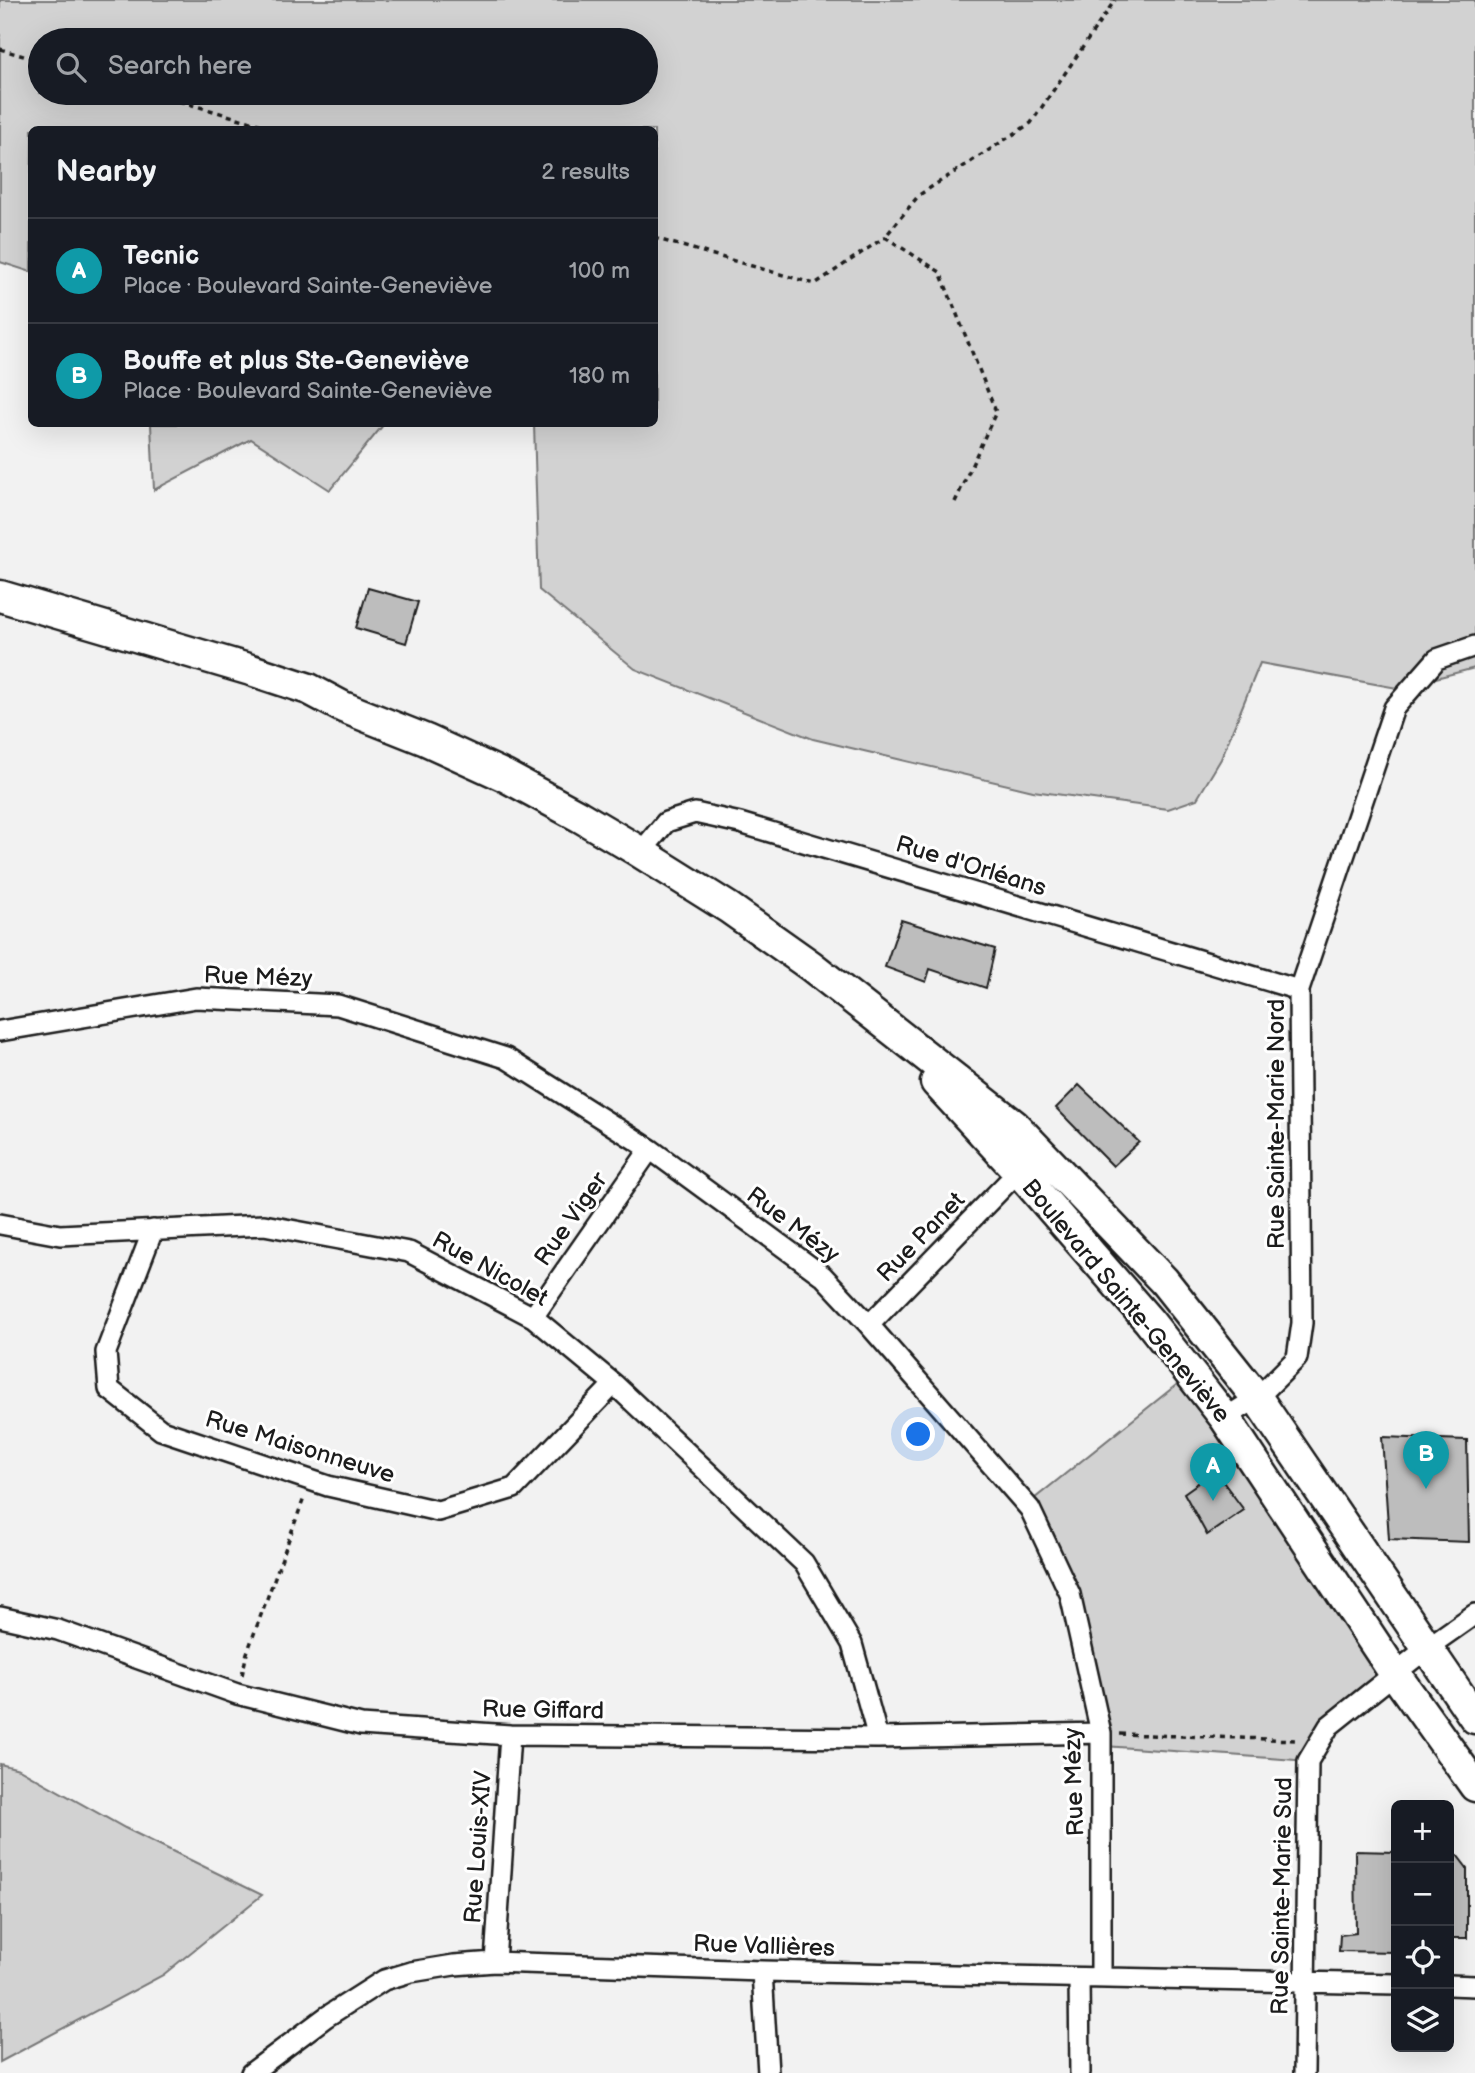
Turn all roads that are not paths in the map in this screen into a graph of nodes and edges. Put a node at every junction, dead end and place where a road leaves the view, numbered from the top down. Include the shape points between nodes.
1 (0, 596) edge
2 (1475, 646) edge
3 (641, 852) junction
4 (1298, 990) junction
5 (868, 1011) junction
6 (0, 1031) edge
7 (650, 1149) junction
8 (1007, 1183) dead end
9 (0, 1224) edge
10 (153, 1230) junction
11 (533, 1317) junction
12 (869, 1325) junction
13 (614, 1384) junction
14 (1257, 1398) junction
15 (1225, 1418) junction
16 (1475, 1614) edge
17 (0, 1617) edge
18 (1428, 1647) junction
19 (1395, 1674) junction
20 (1475, 1718) edge
21 (1101, 1733) junction
22 (510, 1735) junction
23 (878, 1738) junction
24 (1475, 1786) edge
25 (495, 1962) junction
26 (762, 1971) junction
27 (1079, 1978) junction
28 (1101, 1978) junction
29 (1306, 1982) junction
30 (1391, 1984) edge
31 (1454, 1985) edge
32 (1475, 1986) edge
33 (251, 2073) edge
34 (768, 2073) edge
35 (1080, 2073) edge
36 (1304, 2073) edge

1 - 3 main road, Boulevard Sainte-Geneviève via 309,689 505,776
2 - 4 street, Rue Sainte-Marie Nord via 1437,659 1394,708
3 - 4 street, Rue d'Orléans via 666,822 695,813
3 - 5 main road, Boulevard Sainte-Geneviève via 739,915
4 - 14 street, Rue Sainte-Marie Nord via 1302,1323 1297,1358
5 - 14 main road, Boulevard Sainte-Geneviève via 1014,1125 1164,1281
5 - 15 main road, Boulevard Sainte-Geneviève via 1023,1176 1149,1321
6 - 7 street, Rue Mézy via 196,998 338,1005 506,1058
7 - 11 street, Rue Viger
7 - 12 street, Rue Mézy via 823,1276
8 - 12 street, Rue Panet
9 - 10 street, Rue Nicolet via 60,1235
10 - 11 street, Rue Nicolet via 264,1225 409,1252
10 - 13 street, Rue Maisonneuve via 106,1352 108,1389 160,1430 328,1486 438,1511 514,1488
11 - 13 street, Rue Nicolet
12 - 21 street, Rue Mézy via 1030,1509 1070,1594
13 - 23 street, Rue Nicolet via 804,1563 852,1644
14 - 15 street, Rue Sainte-Marie Nord
14 - 18 main road, Boulevard Sainte-Geneviève
15 - 19 main road, Boulevard Sainte-Geneviève
16 - 18 street, Rue Sainte-Marie Sud
17 - 22 street, Rue Giffard via 58,1630 237,1695 361,1725
18 - 19 street, Rue Sainte-Marie Sud
18 - 20 main road, Boulevard Sainte-Geneviève
19 - 24 main road, Boulevard Sainte-Geneviève
19 - 29 street, Rue Sainte-Marie Sud via 1329,1726 1308,1761
21 - 23 street, Rue Giffard
21 - 28 street, Rue Mézy
22 - 23 street, Rue Giffard
22 - 25 street, Rue Louis-XIV
25 - 26 street, Rue Vallières
25 - 33 street, Rue Vallières via 454,1965 384,1980
26 - 27 street, Rue Vallières
26 - 34 street
27 - 28 street, Rue Vallières
27 - 35 street
28 - 29 street, Rue Vallières
29 - 30 street, Rue Vallières
29 - 36 street, Rue Sainte-Marie Sud
31 - 32 street

